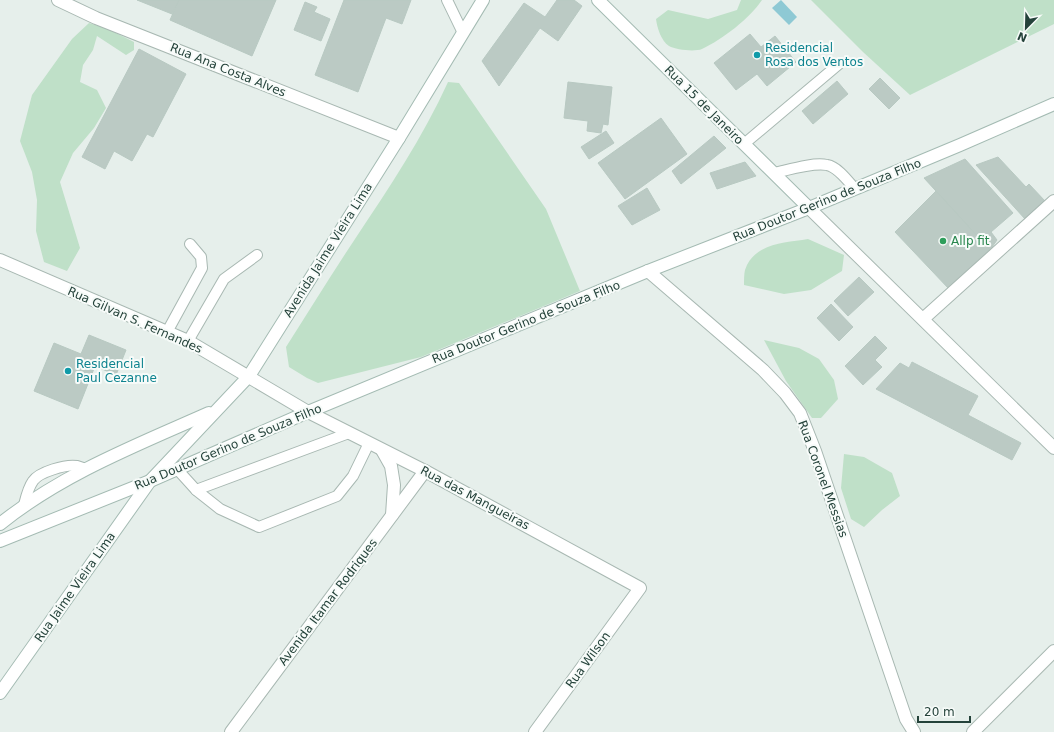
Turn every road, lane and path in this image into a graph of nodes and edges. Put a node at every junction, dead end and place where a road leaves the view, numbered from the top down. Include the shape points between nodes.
1 (58, 0) edge
2 (447, 0) edge
3 (483, 0) edge
4 (602, 2) edge
5 (463, 33) junction
6 (839, 64) dead end
7 (1054, 104) edge
8 (399, 138) junction
9 (744, 144) junction
10 (774, 173) junction
11 (855, 189) junction
12 (1054, 201) edge
13 (809, 208) junction
14 (190, 244) dead end
15 (257, 255) dead end
16 (0, 260) edge
17 (648, 271) junction
18 (922, 319) junction
19 (167, 332) junction
20 (188, 341) junction
21 (248, 376) junction
22 (214, 411) junction
23 (308, 412) junction
24 (349, 433) junction
25 (369, 443) junction
26 (1054, 448) edge
27 (382, 450) junction
28 (177, 469) junction
29 (86, 470) junction
30 (425, 471) junction
31 (150, 480) junction
32 (196, 490) junction
33 (24, 506) junction
34 (392, 515) junction
35 (0, 524) edge
36 (0, 542) edge
37 (640, 588) joint
38 (1054, 651) edge
39 (0, 693) edge
40 (231, 732) edge
41 (535, 732) edge
42 (914, 732) edge
43 (973, 732) edge

1 - 8 street, Rua Ana Costa Alves via 96,18
2 - 5 lane
3 - 5 street, Avenida Jaime Vieira Lima
4 - 9 street, Rua 15 de Janeiro
5 - 8 street, Avenida Jaime Vieira Lima
6 - 9 lane
7 - 11 street, Rua Doutor Gerino de Souza Filho
8 - 21 street, Avenida Jaime Vieira Lima
9 - 10 street, Rua 15 de Janeiro
10 - 11 lane via 807,165 827,165 843,175
10 - 13 street, Rua 15 de Janeiro
11 - 13 street, Rua Doutor Gerino de Souza Filho
12 - 18 street
13 - 17 street, Rua Doutor Gerino de Souza Filho
13 - 18 street
14 - 19 lane via 201,257 202,268
15 - 20 lane via 224,279
16 - 19 street, Rua Gilvan S. Fernandes
17 - 23 street, Rua Doutor Gerino de Souza Filho
17 - 42 street, Rua Coronel Messias via 762,370 785,393 800,413 906,719
18 - 26 street
19 - 20 street, Rua Gilvan S. Fernandes
20 - 21 street, Rua Gilvan S. Fernandes
21 - 22 street, Avenida Jaime Vieira Lima
21 - 23 street, Rua Gilvan S. Fernandes
22 - 29 street
22 - 31 street, Avenida Jaime Vieira Lima
23 - 24 street, Rua das Mangueiras
23 - 28 street, Rua Doutor Gerino de Souza Filho
24 - 25 street, Rua das Mangueiras
24 - 32 lane
25 - 27 street, Rua das Mangueiras
25 - 32 lane via 353,476 337,496 259,526 220,509
27 - 30 street, Rua das Mangueiras
27 - 34 street via 391,466 394,485
28 - 31 street, Rua Doutor Gerino de Souza Filho
28 - 32 lane
29 - 33 street
29 - 33 lane via 76,466 62,466 43,474 33,480
30 - 34 street, Avenida Itamar Rodriques
30 - 37 street, Rua das Mangueiras
31 - 36 street, Rua Doutor Gerino de Souza Filho
31 - 39 street, Rua Jaime Vieira Lima
33 - 35 street
34 - 40 street, Avenida Itamar Rodriques
37 - 41 street, Rua Wilson
38 - 43 street

